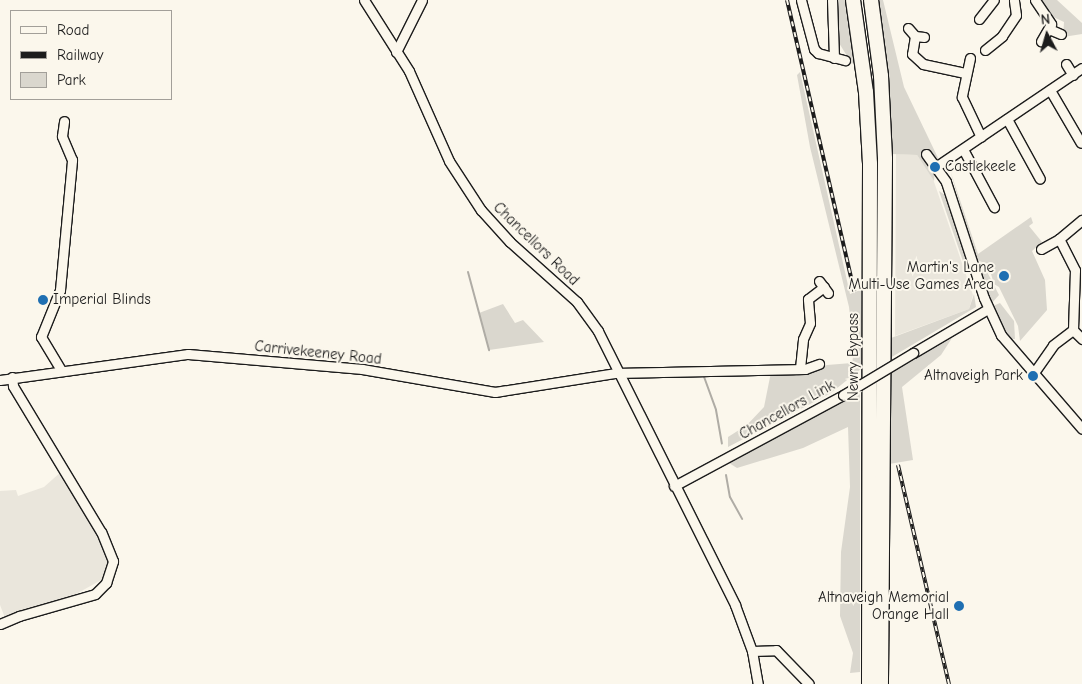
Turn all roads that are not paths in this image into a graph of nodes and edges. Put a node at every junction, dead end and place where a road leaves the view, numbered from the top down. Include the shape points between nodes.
1 (364, 0) edge
2 (422, 0) edge
3 (801, 0) edge
4 (832, 0) edge
5 (853, 0) edge
6 (871, 0) edge
7 (994, 0) edge
8 (1014, 0) edge
9 (1036, 0) edge
10 (979, 19) dead end
11 (908, 28) dead end
12 (1049, 29) junction
13 (1061, 34) dead end
14 (1040, 41) dead end
15 (985, 50) dead end
16 (396, 52) junction
17 (834, 58) junction
18 (970, 58) dead end
19 (845, 60) dead end
20 (1066, 64) dead end
21 (1082, 68) edge
22 (965, 73) junction
23 (1073, 74) junction
24 (1050, 90) junction
25 (1007, 119) junction
26 (64, 120) dead end
27 (981, 137) junction
28 (1081, 143) edge
29 (963, 148) junction
30 (926, 154) dead end
31 (938, 166) junction
32 (1040, 179) dead end
33 (994, 207) dead end
34 (1082, 220) edge
35 (1059, 239) junction
36 (1042, 249) dead end
37 (824, 287) dead end
38 (1078, 300) edge
39 (988, 309) junction
40 (1073, 330) junction
41 (1082, 339) edge
42 (819, 364) dead end
43 (800, 368) junction
44 (61, 370) junction
45 (619, 374) junction
46 (1033, 374) junction
47 (12, 377) junction
48 (0, 380) edge
49 (1082, 429) edge
50 (674, 486) junction
51 (0, 624) edge
52 (752, 651) junction
53 (758, 684) edge
54 (809, 684) edge
55 (869, 684) edge
56 (881, 684) edge

1 - 16 street, Chancellors Road
2 - 16 street
3 - 17 street via 814,49
4 - 17 street
5 - 55 highway, Newry Bypass via 866,92 870,164
6 - 56 highway, Newry Bypass via 881,76 884,150
7 - 10 street
8 - 15 street via 1016,15 1002,36
9 - 12 street via 1050,19
11 - 22 street via 920,37 912,54 922,64
12 - 13 street
12 - 14 street
16 - 45 street, Chancellors Road via 419,90 462,183 495,227 585,312
17 - 19 street
18 - 22 street
20 - 23 street
21 - 23 street
22 - 27 street via 963,104
23 - 24 street
24 - 25 street
24 - 28 street
25 - 27 street
25 - 32 street
26 - 44 street via 62,136 72,160 60,290 42,337
27 - 29 street
29 - 31 street
29 - 33 street
30 - 31 street
31 - 39 street via 957,212
34 - 35 street
35 - 36 street
35 - 38 street via 1075,270
37 - 43 street via 808,299 810,323 803,339
38 - 40 street
39 - 46 street via 1011,349
39 - 50 street, Chancellors Link, bridge via 843,395
40 - 41 street
40 - 46 street via 1053,345
42 - 43 street
43 - 45 street
44 - 45 street, Carrivekeeney Road via 188,354 362,369 495,392
44 - 47 street, Carrivekeeney Road
45 - 50 street, Chancellors Road
46 - 49 street
47 - 48 street, Carrivekeeney Road
47 - 51 street via 14,386 101,532 113,561 106,583 95,594
50 - 52 street, Chancellors Road via 732,598
52 - 53 street, Chancellors Road
52 - 54 street via 776,650

